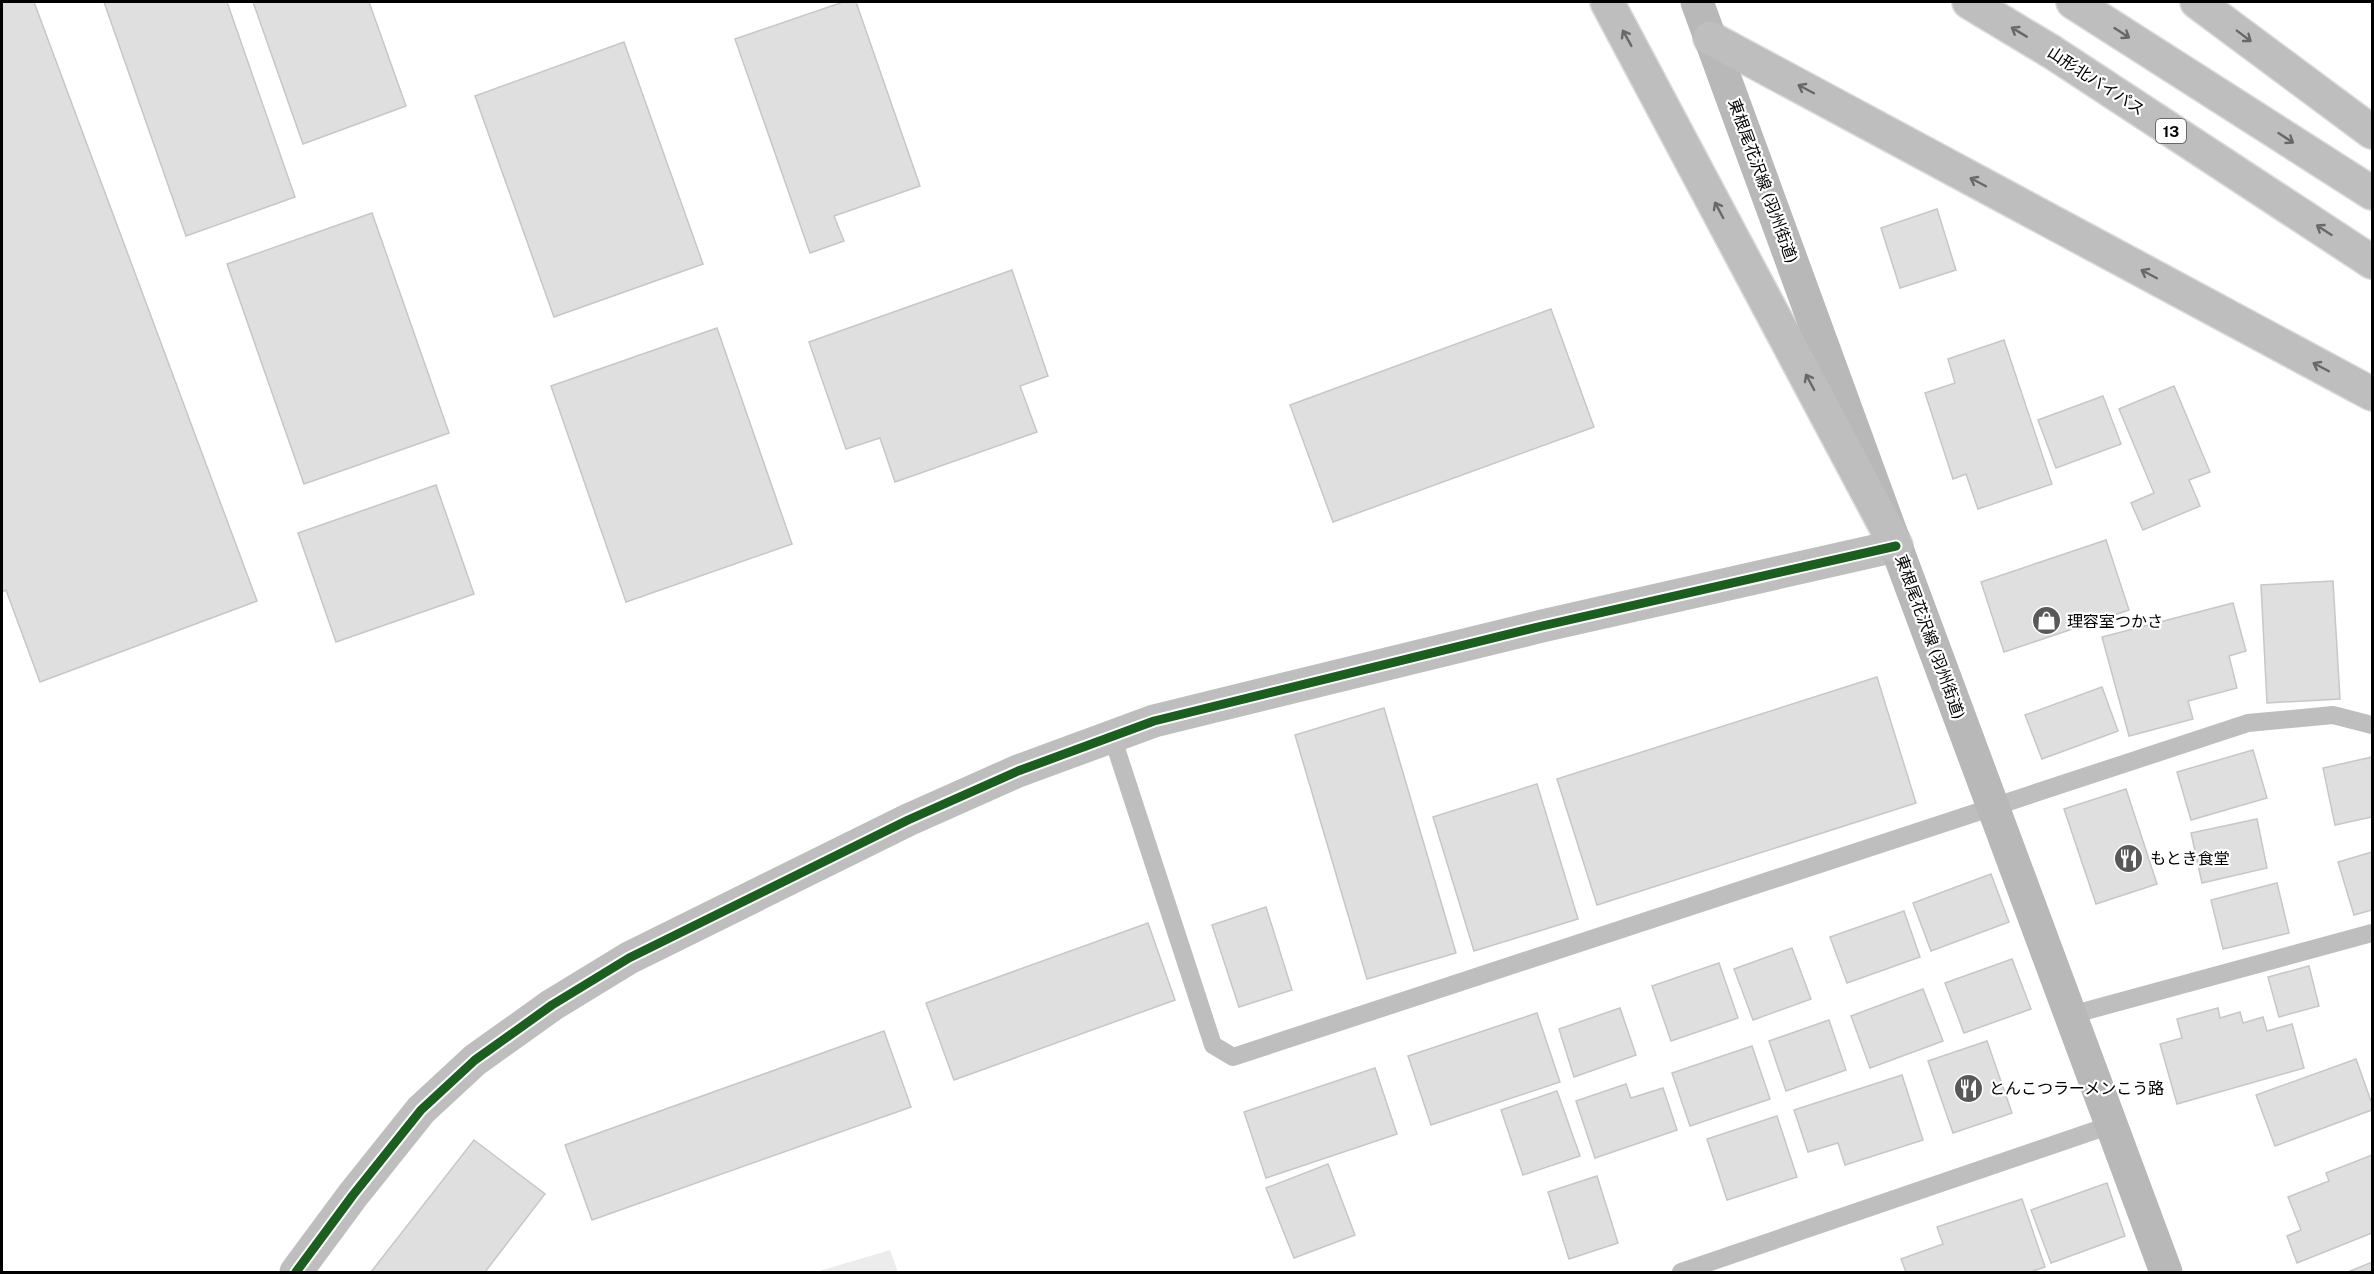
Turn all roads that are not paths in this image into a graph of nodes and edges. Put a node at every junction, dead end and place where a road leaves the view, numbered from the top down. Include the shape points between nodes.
1 (1607, 2) edge
2 (1697, 2) edge
3 (1968, 2) edge
4 (2073, 2) edge
5 (2197, 2) edge
6 (1710, 38) junction
7 (2373, 132) edge
8 (2373, 193) edge
9 (2373, 262) edge
10 (2373, 394) edge
11 (1896, 546) junction
12 (2373, 725) edge
13 (1112, 736) junction
14 (1993, 807) junction
15 (2373, 933) edge
16 (2071, 1015) junction
17 (2112, 1125) junction
18 (296, 1272) edge
19 (1681, 1272) edge
20 (2166, 1272) edge

11 -> 1 main road
2 - 6 main road, 東根尾花沢線 (羽州街道)
9 -> 3 main road, 山形北バイパス / 13 via 2052,52
4 -> 8 main road
5 -> 7 main road
10 -> 6 main road
6 - 11 main road, 東根尾花沢線 (羽州街道)
11 - 13 main road via 1542,626 1154,721
11 - 14 main road, 東根尾花沢線 (羽州街道)
12 - 14 lane via 2333,715 2248,723
13 - 14 lane via 1213,1045 1233,1057
13 - 18 main road via 1018,771 908,820 629,958 552,1005 475,1060 422,1110
14 - 16 main road, 東根尾花沢線 (羽州街道)
15 - 16 lane
16 - 17 main road, 東根尾花沢線 (羽州街道)
17 - 19 lane
17 - 20 main road, 東根尾花沢線 (羽州街道)

